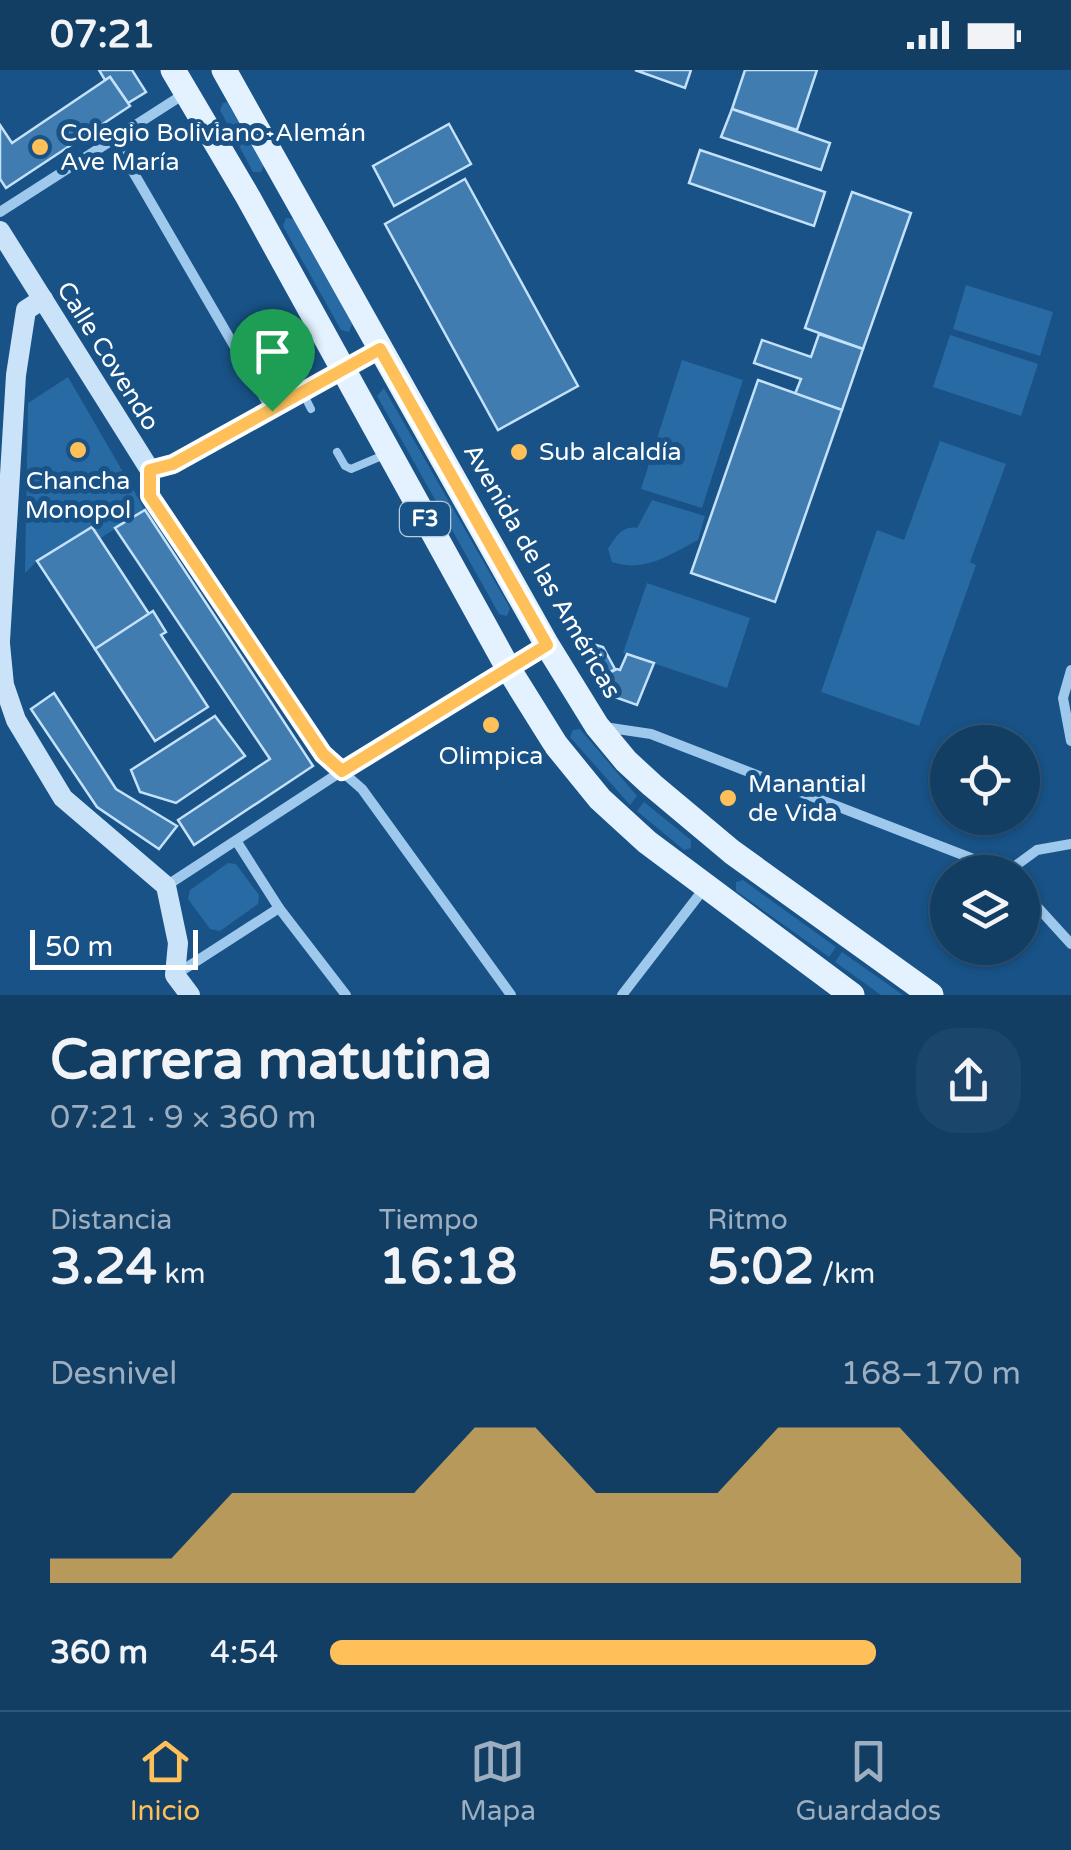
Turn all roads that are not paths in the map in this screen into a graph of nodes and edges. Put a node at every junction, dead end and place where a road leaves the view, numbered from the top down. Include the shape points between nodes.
1 (172, 70) edge
2 (210, 70) edge
3 (224, 70) edge
4 (186, 92) junction
5 (114, 138) junction
6 (285, 176) junction
7 (248, 198) junction
8 (0, 212) edge
9 (0, 231) edge
10 (43, 300) junction
11 (380, 349) junction
12 (343, 370) junction
13 (303, 393) junction
14 (311, 410) dead end
15 (272, 411) junction
16 (337, 452) dead end
17 (388, 452) junction
18 (150, 470) junction
19 (0, 643) edge
20 (547, 645) junction
21 (508, 668) junction
22 (1071, 670) edge
23 (597, 726) junction
24 (1071, 740) edge
25 (342, 771) junction
26 (237, 842) junction
27 (1071, 844) edge
28 (732, 852) junction
29 (963, 855) edge
30 (1030, 855) edge
31 (166, 886) junction
32 (706, 886) junction
33 (279, 908) junction
34 (1040, 910) edge
35 (1071, 944) edge
36 (176, 974) junction
37 (190, 995) edge
38 (346, 995) edge
39 (511, 995) edge
40 (622, 995) edge
41 (852, 995) edge
42 (931, 995) edge

1 - 4 main road, F3
2 - 4 main road
3 - 6 main road, Avenida de las Américas / F3
4 - 5 street
4 - 7 main road, F3
5 - 8 street
5 - 15 street
6 - 7 main road
6 - 11 main road, Avenida de las Américas / F3
7 - 12 main road, F3
9 - 10 main road, Calle Covendo
10 - 18 main road, Calle Covendo
10 - 19 main road via 26,310 16,375
11 - 12 main road
11 - 20 main road, Avenida de las Américas / F3
12 - 13 street
12 - 17 main road, F3
13 - 14 lane
13 - 15 street
15 - 18 street
16 - 17 lane via 351,469
17 - 21 main road, F3
18 - 25 street, Calle Covendo via 150,496 323,754
19 - 31 main road via 16,720 64,798
20 - 21 main road
20 - 23 main road, Avenida de las Américas / F3
21 - 25 street
21 - 32 main road, F3 via 600,798
22 - 24 street via 1063,698
23 - 28 main road, Avenida de las Américas / F3 via 626,761
23 - 29 street via 651,734
25 - 26 street
25 - 39 street, Calle Covendo via 362,789
26 - 31 street
26 - 33 street
27 - 30 street
28 - 32 main road
28 - 42 main road, Avenida de las Américas / F3
31 - 36 main road via 178,943
32 - 40 street
32 - 41 main road, F3
33 - 36 street
33 - 38 street
34 - 35 street
36 - 37 main road

